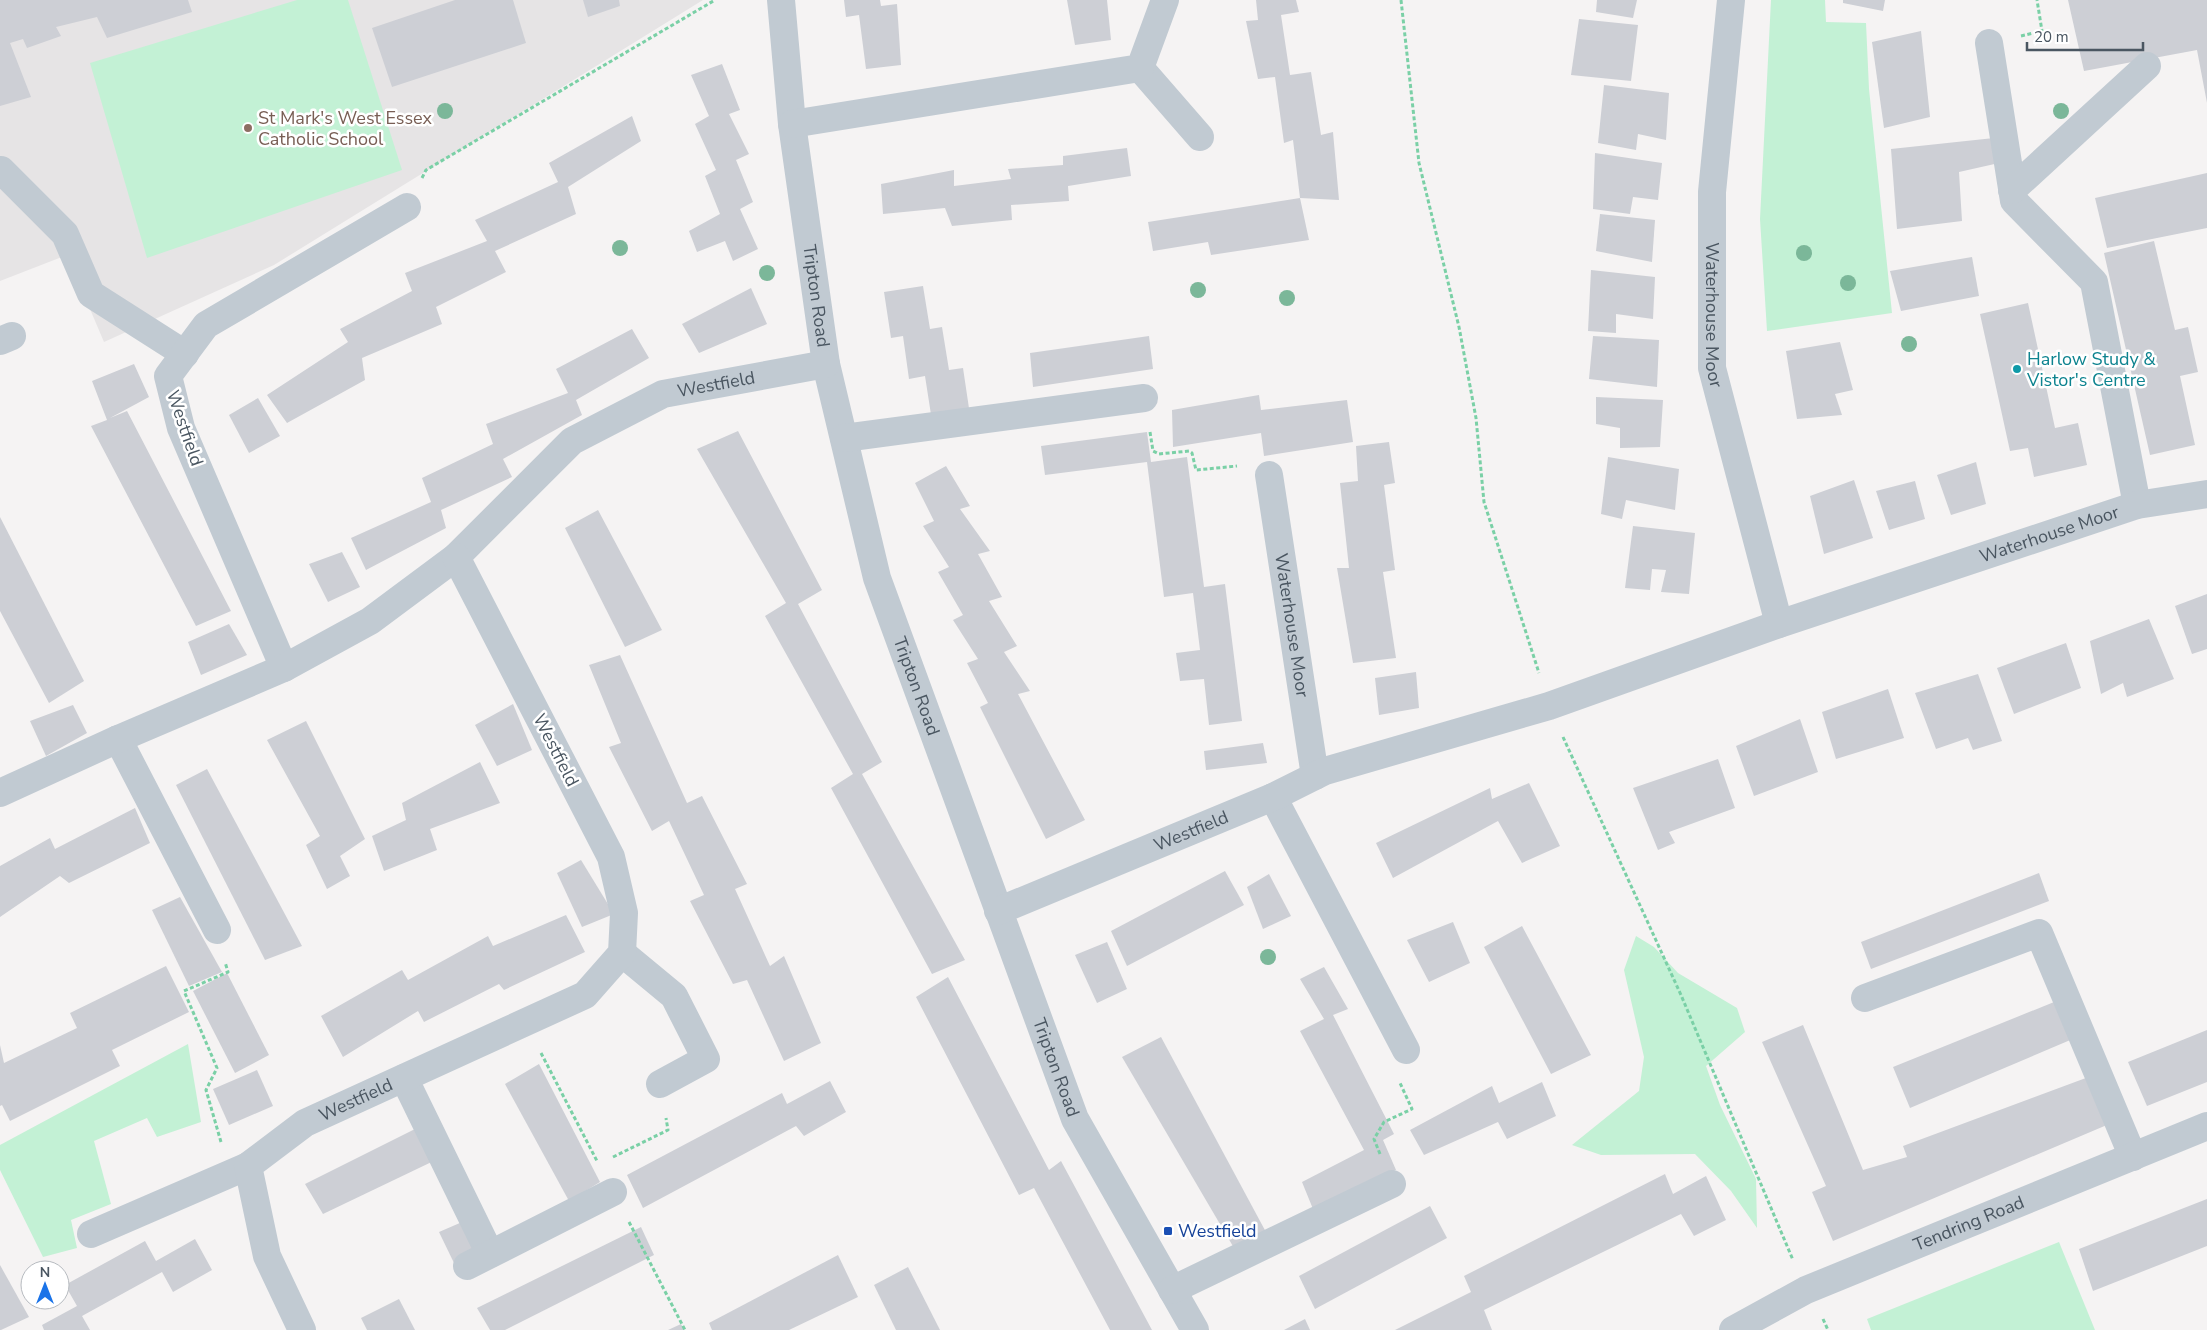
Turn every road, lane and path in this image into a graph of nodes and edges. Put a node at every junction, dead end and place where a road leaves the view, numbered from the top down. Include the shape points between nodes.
1 (715, 0) edge
2 (781, 0) edge
3 (1165, 0) edge
4 (1401, 0) edge
5 (1731, 0) edge
6 (2037, 0) edge
7 (1989, 43) joint
8 (2147, 66) dead end
9 (1140, 68) junction
10 (792, 124) junction
11 (1200, 137) dead end
12 (1, 170) dead end
13 (2012, 190) junction
14 (407, 207) joint
15 (185, 354) junction
16 (826, 364) junction
17 (1144, 398) joint
18 (844, 438) junction
19 (1268, 475) joint
20 (2207, 494) edge
21 (2138, 505) junction
22 (456, 557) junction
23 (1779, 624) junction
24 (284, 668) junction
25 (1549, 706) junction
26 (118, 740) junction
27 (1315, 776) junction
28 (0, 793) edge
29 (1273, 797) junction
30 (998, 911) junction
31 (217, 930) joint
32 (622, 953) junction
33 (1864, 998) dead end
34 (1406, 1050) joint
35 (404, 1078) junction
36 (660, 1084) joint
37 (2207, 1126) edge
38 (2133, 1157) junction
39 (608, 1160) dead end
40 (239, 1170) junction
41 (1392, 1184) joint
42 (613, 1192) dead end
43 (91, 1234) dead end
44 (1172, 1290) junction
45 (1806, 1290) junction
46 (302, 1330) edge
47 (1195, 1330) edge
48 (1733, 1330) edge

1 - 14 path via 426,170
2 - 10 street, Tripton Road
3 - 9 street
4 - 25 path via 1419,163 1461,336 1476,418 1484,502
5 - 23 street, Waterhouse Moor via 1712,192 1712,368
6 - 7 path via 2042,31
7 - 13 street
8 - 13 street
9 - 10 street
9 - 11 street
10 - 16 street, Tripton Road
12 - 15 street via 65,234 91,294
13 - 21 street via 2014,202 2094,282
14 - 15 street, Westfield via 206,326
15 - 24 street, Westfield via 168,376 181,428
16 - 18 street, Tripton Road
16 - 22 street, Westfield via 662,394 572,441
17 - 18 street
17 - 19 path via 1153,451 1159,454 1189,451 1196,470 1253,464
18 - 30 street, Tripton Road via 877,578
19 - 27 street, Waterhouse Moor
20 - 21 street, Waterhouse Moor
21 - 23 street, Waterhouse Moor
22 - 24 street, Westfield via 370,621
22 - 32 street, Westfield via 611,857 624,913
23 - 25 street, Waterhouse Moor
24 - 26 street, Westfield
25 - 27 street, Westfield
25 - 45 path via 1681,995
26 - 28 street, Westfield
26 - 31 street
27 - 29 street, Westfield
29 - 30 street, Westfield
29 - 34 street
30 - 44 street, Tripton Road via 1075,1119
31 - 40 path via 228,972 184,991 217,1068 206,1090
32 - 35 street, Westfield via 585,995
32 - 36 street via 674,996 706,1059
33 - 38 street via 2039,933
34 - 41 path via 1400,1082 1412,1109 1384,1122 1374,1139
35 - 40 street, Westfield via 306,1123
35 - 42 street via 479,1260
36 - 39 path via 668,1130
37 - 38 street, Tendring Road
38 - 45 street, Tendring Road
40 - 43 street, Westfield
40 - 46 street via 267,1256
41 - 44 street
44 - 47 street, Tripton Road
45 - 48 street, Tendring Road

